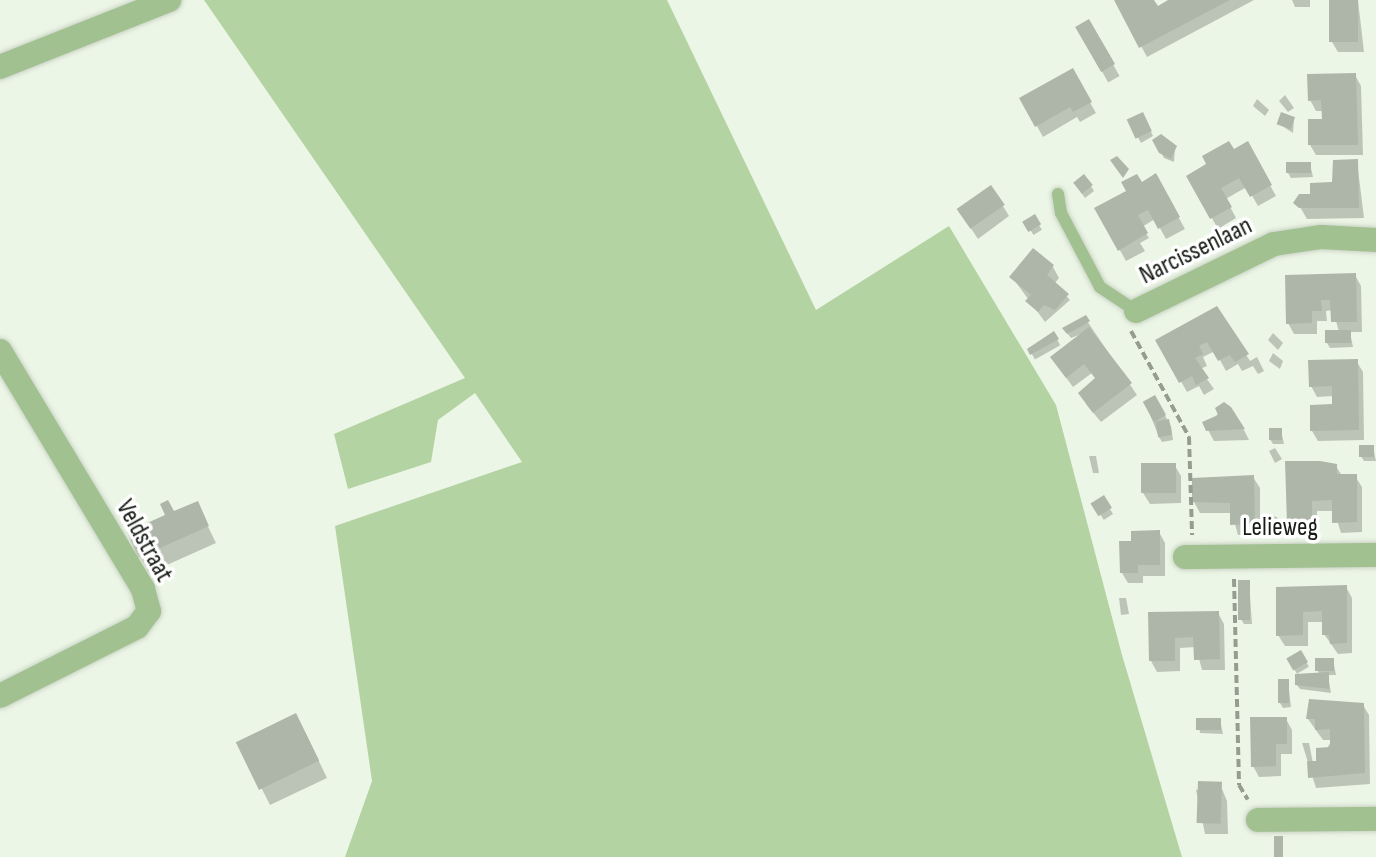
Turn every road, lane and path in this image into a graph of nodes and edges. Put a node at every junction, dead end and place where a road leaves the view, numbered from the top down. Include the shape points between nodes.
1 (169, 0) edge
2 (0, 67) edge
3 (1058, 194) dead end
4 (1376, 240) edge
5 (1136, 311) junction
6 (0, 351) edge
7 (1376, 555) edge
8 (1233, 556) junction
9 (1189, 557) joint
10 (0, 696) edge
11 (1376, 819) edge
12 (1258, 820) joint

1 - 2 street
3 - 5 lane via 1061,213 1100,287
4 - 5 street, Narcissenlaan via 1321,237 1274,244
5 - 9 path via 1131,331 1189,437
6 - 10 street, Veldstraat via 143,589 149,611 137,627
7 - 8 street, Lelieweg
8 - 9 street, Lelieweg
8 - 12 path via 1239,785
11 - 12 street

